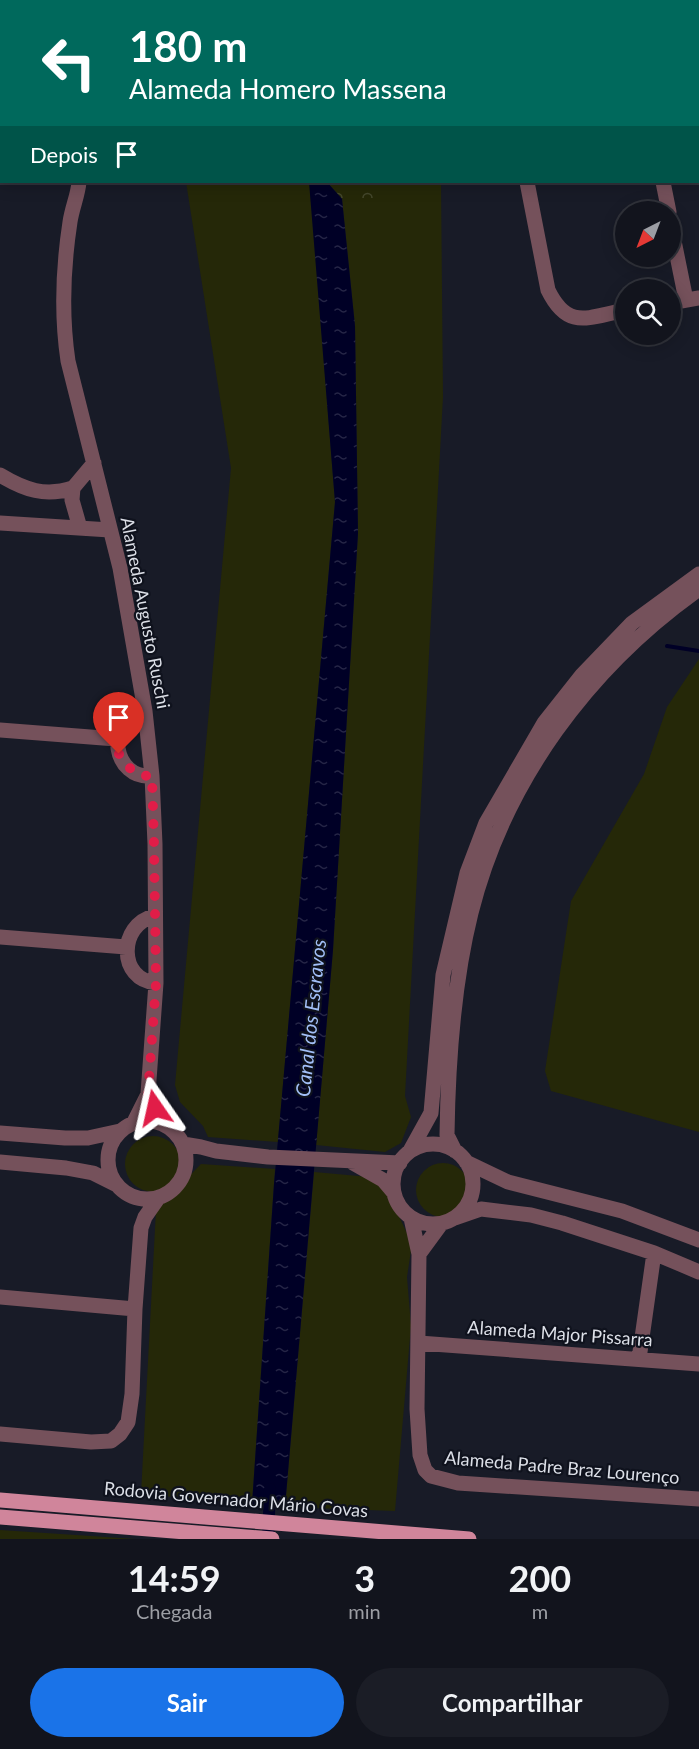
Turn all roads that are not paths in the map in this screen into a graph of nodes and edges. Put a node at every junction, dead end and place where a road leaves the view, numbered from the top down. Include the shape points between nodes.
1 (79, 183) edge
2 (527, 183) edge
3 (663, 183) edge
4 (667, 201) edge
5 (679, 267) edge
6 (685, 300) edge
7 (615, 312) edge
8 (94, 463) junction
9 (0, 475) edge
10 (73, 488) junction
11 (0, 523) edge
12 (80, 528) junction
13 (110, 530) junction
14 (699, 574) edge
15 (699, 589) edge
16 (145, 711) junction
17 (0, 730) edge
18 (116, 739) junction
19 (152, 776) junction
20 (154, 916) junction
21 (0, 938) edge
22 (126, 947) junction
23 (156, 983) junction
24 (148, 1094) junction
25 (134, 1122) junction
26 (164, 1125) junction
27 (120, 1131) junction
28 (0, 1132) edge
29 (184, 1151) junction
30 (461, 1156) junction
31 (405, 1157) junction
32 (0, 1162) edge
33 (350, 1162) junction
34 (123, 1190) junction
35 (394, 1192) junction
36 (159, 1197) junction
37 (411, 1218) junction
38 (448, 1221) junction
39 (141, 1228) junction
40 (699, 1240) edge
41 (654, 1253) junction
42 (419, 1254) junction
43 (699, 1272) edge
44 (0, 1297) edge
45 (135, 1310) junction
46 (419, 1343) junction
47 (639, 1359) junction
48 (699, 1364) edge
49 (0, 1434) edge
50 (699, 1499) edge
51 (0, 1500) edge
52 (0, 1517) edge
53 (233, 1528) junction
54 (273, 1539) edge
55 (469, 1539) edge

1 - 8 street, Alameda Augusto Ruschi via 66,252 64,337
2 - 7 street via 548,290 555,304 576,318
3 - 4 street
5 - 6 street
8 - 10 street
8 - 13 street, Alameda Augusto Ruschi
9 - 10 street via 41,493
10 - 12 street via 72,500
11 - 12 street
12 - 13 street
13 - 16 street, Alameda Augusto Ruschi
14 - 31 street via 632,623 582,675 544,723 486,823 466,873 442,975 431,1113
15 - 30 street via 643,632 572,708 528,774 496,838 471,914 456,998 447,1135
16 - 18 street via 126,721
16 - 19 street, Alameda Augusto Ruschi
17 - 18 street
18 - 19 street via 126,766 143,776
19 - 20 street, Alameda Augusto Ruschi
20 - 22 street via 134,928
20 - 23 street, Alameda Augusto Ruschi
21 - 22 street
22 - 23 street via 132,969 140,978
23 - 24 street, Alameda Augusto Ruschi
24 - 25 street, Alameda Augusto Ruschi
24 - 26 street
25 - 26 street via 149,1120
25 - 27 street
26 - 29 street via 175,1133
27 - 28 street via 88,1138
27 - 34 street via 112,1140 108,1164
29 - 33 street
29 - 36 street via 184,1171 179,1182
30 - 31 street via 428,1145
30 - 38 street via 473,1179 471,1197 462,1212
30 - 40 street via 508,1182 622,1211
31 - 33 street
31 - 35 street via 395,1172
32 - 34 street via 93,1173
33 - 35 street via 374,1173
34 - 36 street via 149,1199
34 - 39 street via 138,1212
35 - 37 street
36 - 39 street
37 - 38 street via 421,1222
37 - 42 street, Alameda Padre Braz Lourenço
38 - 41 street via 481,1209 509,1211 562,1223
38 - 42 street
39 - 45 street
41 - 43 street
41 - 47 street
42 - 46 street, Alameda Padre Braz Lourenço
44 - 45 street
45 - 49 street via 132,1394 128,1422 120,1434 111,1441 91,1442
46 - 47 street, Alameda Major Pissarra
46 - 50 street, Alameda Padre Braz Lourenço via 420,1455 431,1476 458,1483
47 - 48 street, Alameda Major Pissarra
51 - 53 main road, Rodovia Governador Mário Covas
52 - 53 main road, Rodovia Governador Mário Covas
53 - 54 main road, Rodovia Governador Mário Covas
53 - 55 main road, Rodovia Governador Mário Covas via 319,1526

